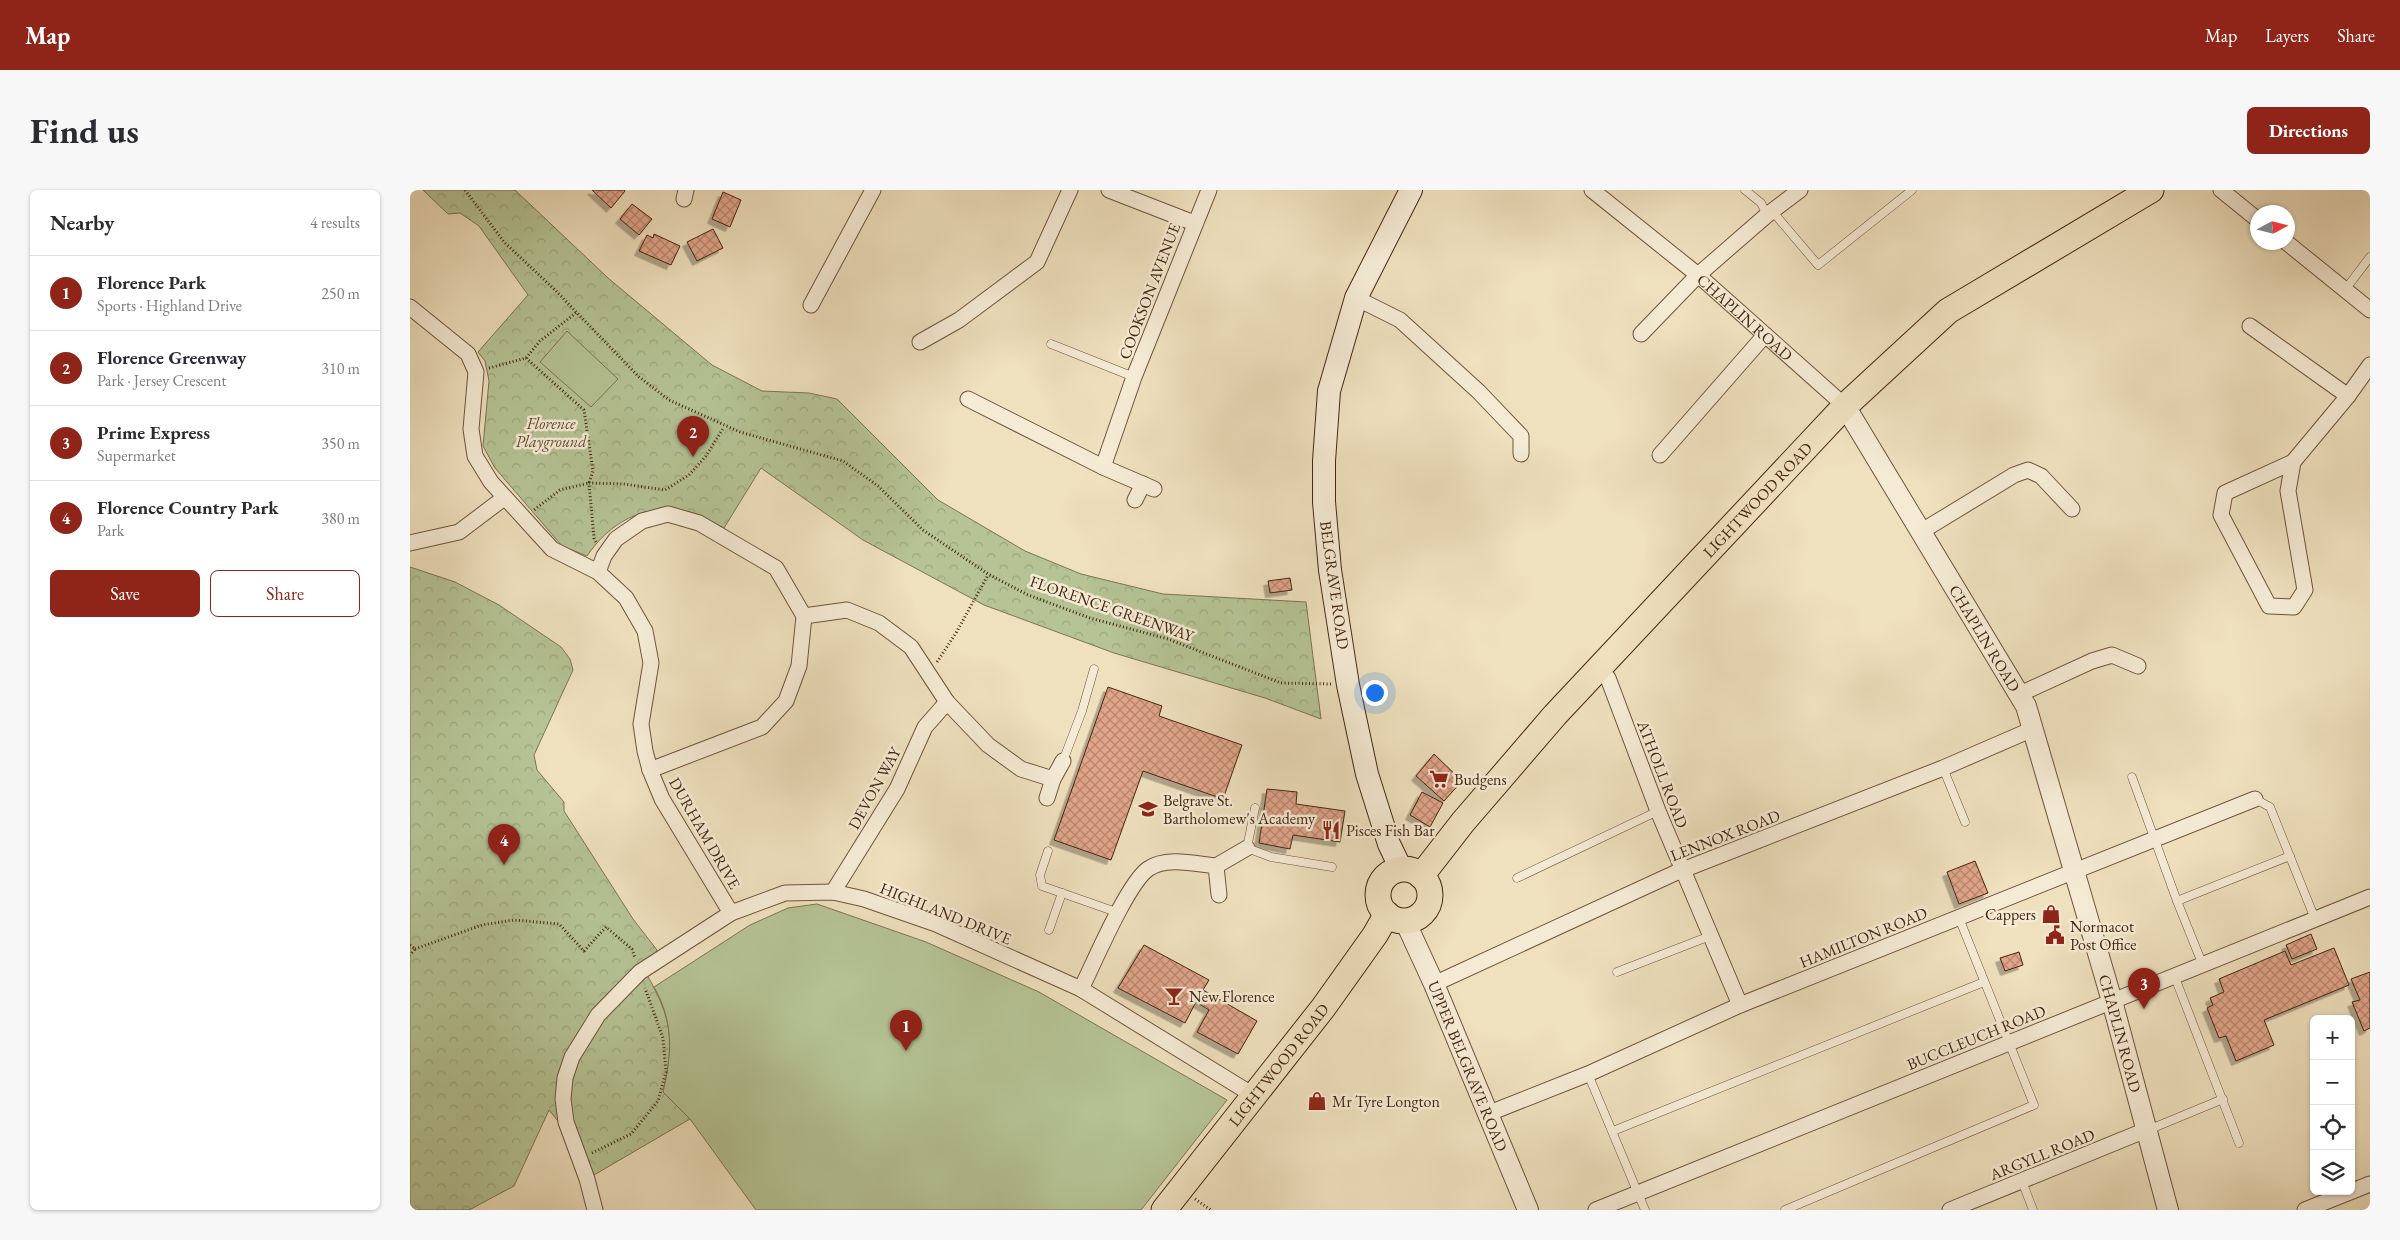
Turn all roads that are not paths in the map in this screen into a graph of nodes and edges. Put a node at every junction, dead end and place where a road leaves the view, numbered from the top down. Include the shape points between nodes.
1 (874, 190) edge
2 (1070, 190) edge
3 (1109, 190) edge
4 (1209, 190) edge
5 (1410, 190) edge
6 (1745, 190) edge
7 (1800, 190) edge
8 (1912, 190) edge
9 (2151, 190) edge
10 (2221, 190) edge
11 (1596, 191) edge
12 (1770, 214) junction
13 (2250, 214) edge
14 (1194, 224) junction
15 (2295, 249) edge
16 (2370, 257) edge
17 (1698, 275) junction
18 (2345, 290) junction
19 (1356, 298) junction
20 (811, 304) dead end
21 (410, 307) edge
22 (2370, 310) edge
23 (2250, 326) dead end
24 (1641, 334) dead end
25 (1765, 335) junction
26 (920, 342) dead end
27 (1051, 344) dead end
28 (2370, 365) edge
29 (1134, 377) junction
30 (2348, 396) junction
31 (968, 399) dead end
32 (1845, 406) junction
33 (1521, 454) dead end
34 (1660, 455) dead end
35 (2293, 462) junction
36 (1103, 467) junction
37 (504, 498) junction
38 (1136, 500) dead end
39 (2072, 509) dead end
40 (1922, 531) junction
41 (410, 543) edge
42 (598, 572) junction
43 (804, 616) junction
44 (2138, 666) dead end
45 (1094, 669) dead end
46 (1597, 669) junction
47 (2020, 694) junction
48 (947, 702) junction
49 (2033, 730) junction
50 (1063, 760) joint
51 (1943, 768) junction
52 (650, 770) junction
53 (2132, 777) dead end
54 (1054, 778) junction
55 (1047, 798) dead end
56 (2255, 799) joint
57 (1255, 808) dead end
58 (1658, 811) junction
59 (1965, 822) dead end
60 (2155, 839) junction
61 (1247, 848) junction
62 (1048, 851) dead end
63 (2290, 856) junction
64 (1216, 866) junction
65 (1332, 867) dead end
66 (2074, 870) junction
67 (1411, 872) junction
68 (1682, 872) junction
69 (1517, 878) dead end
70 (833, 892) junction
71 (1062, 893) junction
72 (1219, 895) dead end
73 (2370, 896) edge
74 (2177, 902) junction
75 (731, 912) junction
76 (1119, 913) junction
77 (1396, 918) junction
78 (1959, 918) junction
79 (2315, 918) junction
80 (1049, 930) dead end
81 (1710, 936) junction
82 (2202, 963) junction
83 (1617, 972) dead end
84 (2174, 975) junction
85 (1984, 982) junction
86 (1434, 984) junction
87 (1081, 989) junction
88 (2112, 1001) junction
89 (1740, 1005) junction
90 (2008, 1043) junction
91 (1588, 1074) junction
92 (1253, 1095) junction
93 (2223, 1099) junction
94 (1487, 1114) junction
95 (2146, 1130) junction
96 (1613, 1132) junction
97 (2239, 1143) dead end
98 (2022, 1181) junction
99 (2370, 1184) edge
100 (1638, 1193) junction
101 (595, 1210) edge
102 (1164, 1210) edge
103 (1528, 1210) edge
104 (1596, 1210) edge
105 (1645, 1210) edge
106 (1786, 1210) edge
107 (1950, 1210) edge
108 (2033, 1210) edge
109 (2168, 1210) edge
110 (2306, 1210) edge

1 - 20 street
2 - 26 street via 1037,262 959,320
3 - 14 street
4 - 14 street, COOKSON AVENUE
5 - 19 main road, BELGRAVE ROAD
6 - 12 lane
7 - 12 street
8 - 12 lane via 1818,266
9 - 32 main road, LIGHTWOOD ROAD via 1948,311
10 - 13 street
11 - 17 street, CHAPLIN ROAD
12 - 17 street
14 - 29 street, COOKSON AVENUE
15 - 18 street
16 - 18 lane
17 - 24 street
17 - 25 street, CHAPLIN ROAD
18 - 22 street
19 - 33 street via 1400,320 1479,392 1521,436
19 - 67 main road, BELGRAVE ROAD via 1329,391 1324,502 1330,570 1348,685 1367,774 1389,844
21 - 37 street, DURHAM DRIVE via 468,354 476,372 471,429 475,456
23 - 30 street
25 - 32 street, CHAPLIN ROAD
25 - 34 street
27 - 29 lane, COOKSON AVENUE
28 - 30 street
29 - 36 street, COOKSON AVENUE
30 - 35 street
31 - 36 street
32 - 40 street, CHAPLIN ROAD
32 - 46 main road, LIGHTWOOD ROAD
35 - 35 street via 2288,491 2305,590 2294,607 2269,606 2221,515 2225,493
36 - 38 street via 1148,486
37 - 41 street via 459,532
37 - 42 street, DURHAM DRIVE via 552,548
39 - 40 street via 2041,476 2028,470 2014,475
40 - 47 street, CHAPLIN ROAD
42 - 43 street via 616,539 642,520 668,514 698,522 776,568
42 - 52 street, DURHAM DRIVE via 626,598 645,631 652,663 641,724
43 - 48 street via 847,610 879,623 911,647
43 - 52 street via 796,675 786,701 762,727
44 - 47 street via 2112,655
45 - 50 lane via 1082,712
46 - 58 street, ATHOLL ROAD via 1608,678
46 - 67 main road, LIGHTWOOD ROAD via 1463,822
47 - 49 street, CHAPLIN ROAD
48 - 54 street via 988,745 1021,769
48 - 70 street, DEVON WAY via 925,727 898,789
49 - 51 street, LENNOX ROAD
49 - 66 street, CHAPLIN ROAD
50 - 54 street
51 - 59 lane
51 - 68 street, LENNOX ROAD
52 - 75 street, DURHAM DRIVE via 662,799
53 - 60 lane
54 - 55 street
56 - 60 street, HAMILTON ROAD
56 - 63 lane via 2270,807
57 - 61 lane
58 - 68 street, ATHOLL ROAD
58 - 69 lane
60 - 66 street, HAMILTON ROAD
60 - 74 lane
61 - 64 street
61 - 65 lane via 1271,857
62 - 71 lane via 1040,882 1042,886
63 - 74 lane
63 - 79 lane
64 - 72 street
64 - 76 street via 1170,862 1148,868 1130,890
66 - 78 street, HAMILTON ROAD
66 - 88 street, CHAPLIN ROAD
67 - 77 main road via 1391,872 1380,885 1379,900
67 - 77 main road via 1428,887 1429,900 1419,916
68 - 81 street, ATHOLL ROAD
68 - 86 street, LENNOX ROAD
70 - 75 street, HIGHLAND DRIVE via 784,893
70 - 87 street, HIGHLAND DRIVE via 864,899 936,924
71 - 76 lane
71 - 80 lane
73 - 79 street, BUCCLEUCH ROAD
74 - 82 lane
75 - 101 street, HIGHLAND DRIVE via 640,972 598,1014 572,1057 563,1099 566,1122
76 - 87 street
77 - 86 street, UPPER BELGRAVE ROAD
77 - 92 main road, LIGHTWOOD ROAD via 1375,935 1323,1008
78 - 85 lane
78 - 89 street, HAMILTON ROAD
79 - 82 street, BUCCLEUCH ROAD
81 - 83 lane
81 - 89 street, ATHOLL ROAD
82 - 84 street, BUCCLEUCH ROAD
84 - 88 street, BUCCLEUCH ROAD
84 - 93 lane
85 - 90 lane
85 - 96 lane
86 - 94 street, UPPER BELGRAVE ROAD
87 - 92 street, HIGHLAND DRIVE
88 - 90 street, BUCCLEUCH ROAD
88 - 95 street, CHAPLIN ROAD
89 - 91 street, HAMILTON ROAD
90 - 100 street, BUCCLEUCH ROAD
90 - 106 lane via 2034,1105
91 - 94 street, HAMILTON ROAD
91 - 96 lane
92 - 102 main road, LIGHTWOOD ROAD
93 - 95 lane
93 - 97 lane
94 - 103 street, UPPER BELGRAVE ROAD
95 - 98 street, ARGYLL ROAD
95 - 109 street, CHAPLIN ROAD
96 - 100 lane
98 - 107 street, ARGYLL ROAD
98 - 108 lane
99 - 110 street
100 - 104 street, BUCCLEUCH ROAD
100 - 105 lane

